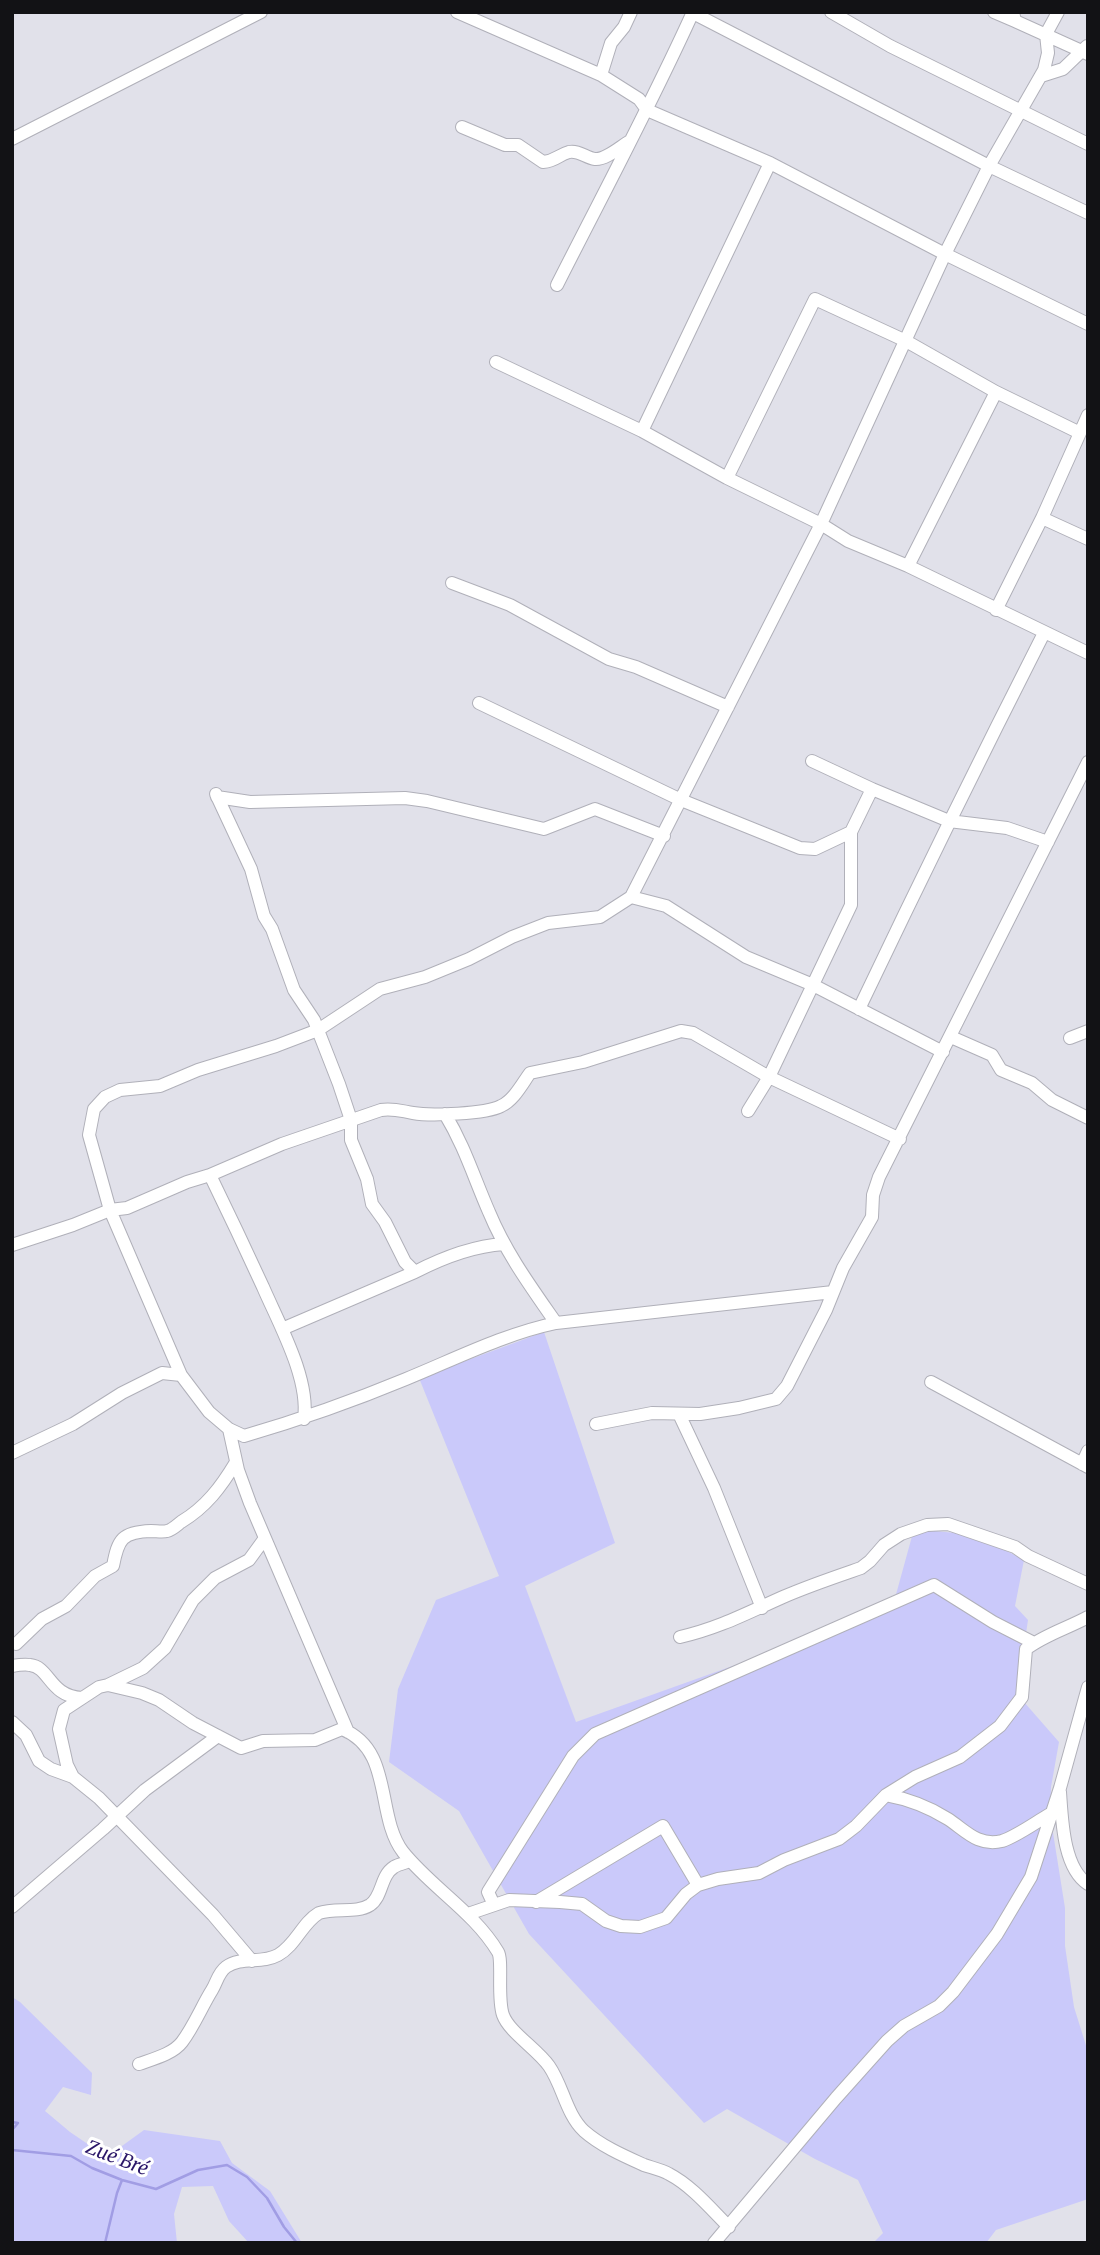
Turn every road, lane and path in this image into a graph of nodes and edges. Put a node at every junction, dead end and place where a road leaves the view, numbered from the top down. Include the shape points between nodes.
1 (261, 12) edge
2 (457, 12) edge
3 (631, 12) edge
4 (831, 12) edge
5 (994, 12) edge
6 (1058, 12) edge
7 (693, 13) edge
8 (1014, 17) edge
9 (1046, 34) junction
10 (1086, 51) edge
11 (601, 75) junction
12 (1041, 76) junction
13 (647, 110) junction
14 (1021, 111) junction
15 (462, 127) dead end
16 (12, 139) edge
17 (630, 141) junction
18 (1088, 144) edge
19 (770, 163) junction
20 (989, 166) junction
21 (1088, 213) edge
22 (945, 254) junction
23 (558, 285) dead end
24 (1088, 324) edge
25 (906, 341) junction
26 (496, 362) dead end
27 (996, 392) junction
28 (1088, 415) edge
29 (642, 431) junction
30 (1078, 432) junction
31 (727, 478) junction
32 (1042, 518) junction
33 (821, 524) junction
34 (1088, 539) edge
35 (908, 566) junction
36 (452, 583) dead end
37 (996, 610) junction
38 (1044, 633) junction
39 (1088, 653) edge
40 (479, 703) dead end
41 (728, 707) junction
42 (812, 761) dead end
43 (1088, 762) edge
44 (872, 789) junction
45 (681, 800) junction
46 (949, 821) junction
47 (851, 832) junction
48 (664, 836) junction
49 (1048, 842) junction
50 (631, 897) junction
51 (813, 985) junction
52 (859, 1009) junction
53 (318, 1030) junction
54 (1088, 1031) edge
55 (951, 1037) junction
56 (1070, 1038) dead end
57 (943, 1052) junction
58 (769, 1077) junction
59 (748, 1111) dead end
60 (445, 1114) junction
61 (1088, 1118) edge
62 (351, 1121) junction
63 (900, 1139) junction
64 (210, 1175) junction
65 (110, 1210) junction
66 (504, 1244) junction
67 (12, 1245) edge
68 (415, 1272) junction
69 (833, 1292) junction
70 (556, 1323) junction
71 (282, 1329) junction
72 (181, 1375) junction
73 (931, 1382) dead end
74 (679, 1414) junction
75 (304, 1419) junction
76 (596, 1424) dead end
77 (229, 1429) junction
78 (1088, 1451) edge
79 (12, 1453) edge
80 (236, 1462) junction
81 (1085, 1465) edge
82 (265, 1538) junction
83 (1088, 1584) edge
84 (762, 1608) junction
85 (1088, 1617) edge
86 (680, 1637) dead end
87 (14, 1640) edge
88 (1034, 1643) junction
89 (12, 1666) edge
90 (108, 1685) junction
91 (1088, 1687) edge
92 (82, 1698) junction
93 (1081, 1713) junction
94 (12, 1722) edge
95 (1088, 1731) edge
96 (348, 1732) junction
97 (218, 1735) junction
98 (73, 1777) junction
99 (1060, 1788) junction
100 (886, 1795) junction
101 (1050, 1814) junction
102 (116, 1816) junction
103 (411, 1861) junction
104 (1088, 1884) edge
105 (698, 1885) junction
106 (535, 1902) junction
107 (494, 1905) junction
108 (12, 1908) edge
109 (468, 1914) junction
110 (252, 1961) junction
111 (139, 2064) dead end
112 (729, 2227) junction
113 (714, 2243) edge

1 - 16 street
2 - 11 street
3 - 11 street via 611,43
4 - 14 street
5 - 8 street
6 - 9 street
7 - 13 street
7 - 20 street
8 - 9 street
9 - 10 street
9 - 12 street via 1048,53
10 - 12 street via 1063,69
11 - 13 street via 639,99
12 - 14 street
13 - 17 street
13 - 19 street
14 - 18 street
14 - 20 street
15 - 17 street via 505,145 518,145 543,162 576,152 601,158
17 - 23 street
19 - 22 street
19 - 29 street
20 - 21 street
20 - 22 street
22 - 24 street
22 - 25 street
25 - 27 street
25 - 31 street via 816,299
25 - 33 street
26 - 29 street
27 - 30 street
27 - 35 street
28 - 30 street
29 - 31 street
30 - 32 street
31 - 33 street
32 - 34 street
32 - 37 street
33 - 35 street via 848,541
33 - 41 street
35 - 37 street
36 - 41 street via 510,605 610,659
37 - 38 street
38 - 39 street
38 - 46 street
40 - 45 street
41 - 45 street
42 - 44 street
43 - 49 street
44 - 46 street
44 - 47 street
45 - 47 street via 800,848 815,849
45 - 48 street
46 - 49 street via 1007,828
46 - 52 street
47 - 51 street via 851,905
48 - 50 street
48 - 53 street via 595,809 544,829 405,798 250,802 216,795 251,869 294,990
49 - 55 street
50 - 51 street via 666,906 746,957
50 - 53 street via 600,917 548,923 425,977 380,989
51 - 52 street
51 - 58 street
52 - 57 street
53 - 62 street
53 - 65 street via 160,1086 120,1090 105,1097 94,1109 89,1135
54 - 56 street
55 - 57 street
55 - 61 street via 992,1055 1001,1070 1032,1083 1052,1100
57 - 63 street
58 - 59 street
58 - 60 street via 693,1033 681,1031 583,1062 530,1073 500,1107
58 - 63 street
60 - 62 street via 392,1108
60 - 66 street via 461,1140
62 - 64 street via 282,1143
62 - 68 street via 351,1140 372,1204
63 - 69 street via 879,1177 872,1217
64 - 65 street via 127,1208
64 - 71 street
65 - 67 street
65 - 72 street
66 - 68 street via 477,1248
66 - 70 street
68 - 71 street
69 - 70 street
69 - 74 street via 788,1386 776,1399
70 - 75 street via 494,1342
71 - 75 street via 306,1405
72 - 77 street via 209,1412
72 - 79 street via 162,1373
73 - 81 street
74 - 76 street via 652,1413
74 - 84 street
75 - 77 street via 244,1436
77 - 80 street
78 - 81 street
80 - 82 street
80 - 87 street via 203,1507 167,1531 125,1536 117,1546 113,1566 95,1576 66,1606
82 - 90 street via 249,1560 215,1578 193,1600 165,1648 143,1668
82 - 96 street
83 - 84 street via 1015,1547 948,1524 927,1525 884,1545 861,1568
84 - 86 street
85 - 88 street
87 - 89 street via 16,1661
88 - 100 street via 1026,1649 1022,1697 1000,1726 960,1757
88 - 107 street via 934,1585 595,1734 573,1756 488,1892
89 - 92 street via 32,1664 68,1697
90 - 92 street
90 - 97 street via 159,1700
91 - 93 street
92 - 98 street via 64,1710 59,1729
93 - 95 street
93 - 99 street
94 - 98 street via 26,1735 39,1761
96 - 97 street via 342,1729 315,1740 263,1741 242,1748
96 - 103 street via 376,1763 391,1832
97 - 102 street
98 - 102 street
99 - 101 street
99 - 104 street via 1066,1845 1074,1868
100 - 101 street via 909,1799 985,1842 1002,1841
100 - 105 street via 839,1839 759,1873
101 - 112 street via 1031,1877 997,1934 953,1992 887,2041
102 - 108 street
102 - 110 street
103 - 109 street
103 - 110 street via 393,1868 372,1903 319,1913 282,1954
105 - 106 street via 666,1918 640,1927 606,1921 582,1904
105 - 106 street via 663,1826
106 - 107 street via 509,1900
107 - 109 street
109 - 112 street via 500,1955 503,2017 550,2066 573,2118 614,2150 685,2185
110 - 111 street via 227,1966 219,1975 181,2044
112 - 113 street

